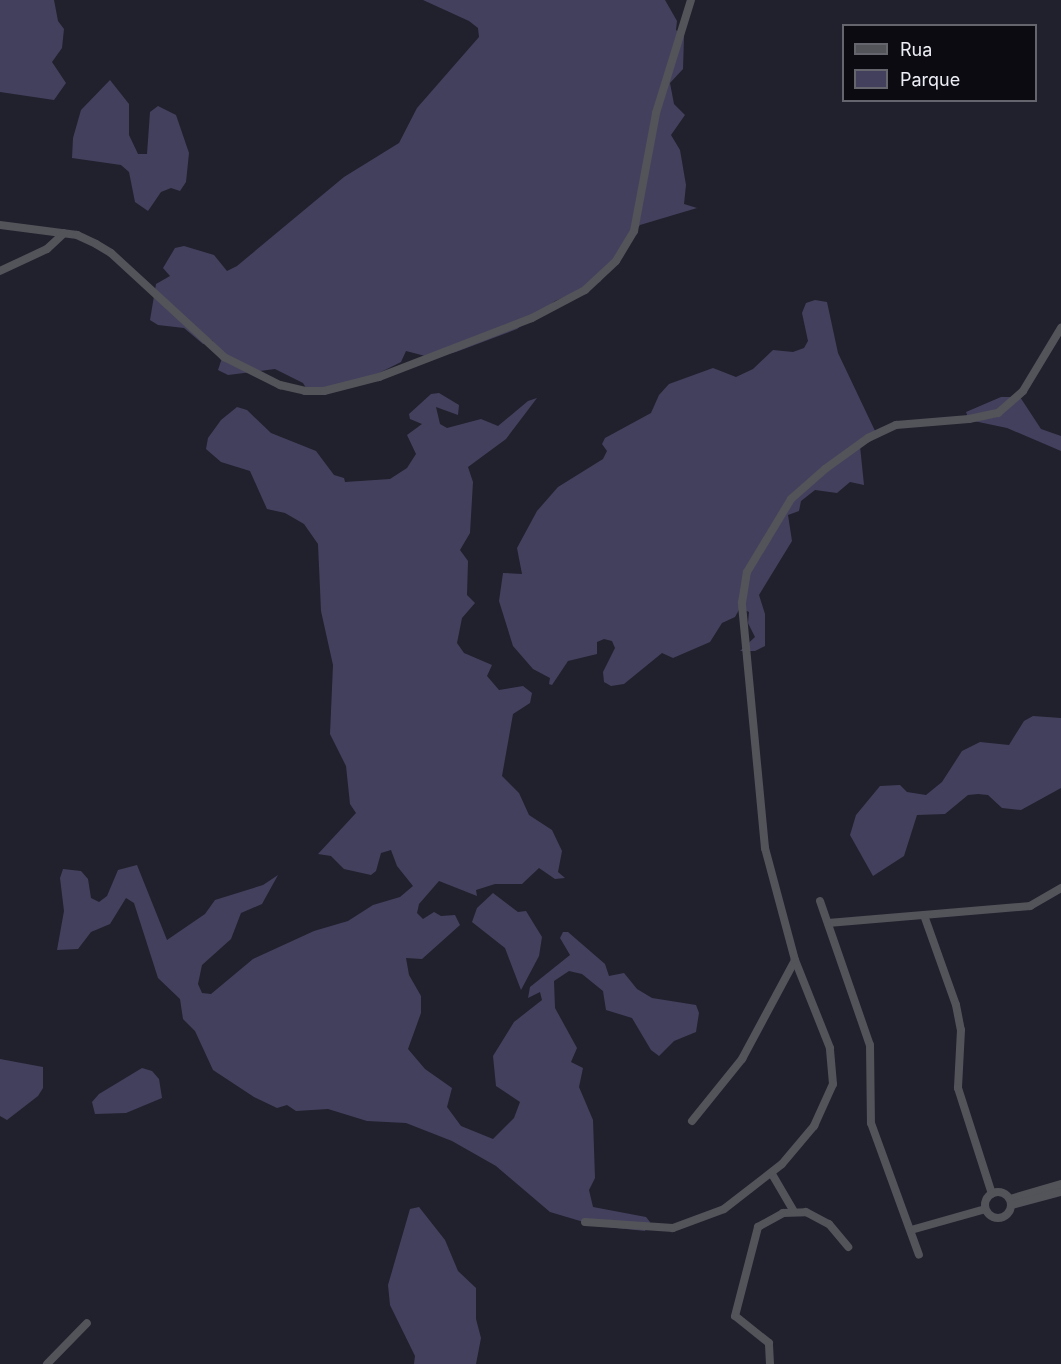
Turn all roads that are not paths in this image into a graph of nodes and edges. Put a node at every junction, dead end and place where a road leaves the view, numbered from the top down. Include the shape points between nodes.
1 (691, 0) edge
2 (0, 225) edge
3 (64, 233) junction
4 (0, 271) edge
5 (1061, 328) edge
6 (1061, 888) edge
7 (820, 901) dead end
8 (925, 918) junction
9 (828, 923) junction
10 (795, 960) junction
11 (692, 1121) dead end
12 (772, 1174) junction
13 (1061, 1184) edge
14 (1061, 1191) edge
15 (992, 1194) junction
16 (1011, 1202) junction
17 (985, 1209) junction
18 (793, 1210) junction
19 (585, 1222) dead end
20 (911, 1230) junction
21 (848, 1247) dead end
22 (919, 1255) dead end
23 (87, 1323) dead end
24 (47, 1364) edge
25 (770, 1364) edge

1 - 3 street via 657,113 641,201 626,246 585,290 501,333 350,386 306,391 251,373 224,357 111,253 77,235
2 - 3 street
3 - 4 street via 47,249
5 - 10 street via 1023,391 1007,408 969,419 896,425 868,438 825,469 791,499 747,572 742,603 765,848
6 - 8 street via 1030,906
7 - 9 street
8 - 9 street
8 - 15 street via 956,1005 961,1030 958,1088
9 - 20 street via 870,1045 871,1123
10 - 11 street via 742,1059
10 - 12 street via 824,1030 833,1077 826,1104 814,1126
12 - 18 street
12 - 19 street via 724,1209 687,1226 656,1228
13 - 16 street
14 - 16 street
15 - 16 street via 1002,1192
15 - 17 street
16 - 17 street via 1002,1218 992,1217
17 - 20 street
18 - 21 street via 819,1217
18 - 25 street via 758,1227 735,1313 769,1343
20 - 22 street
23 - 24 street

